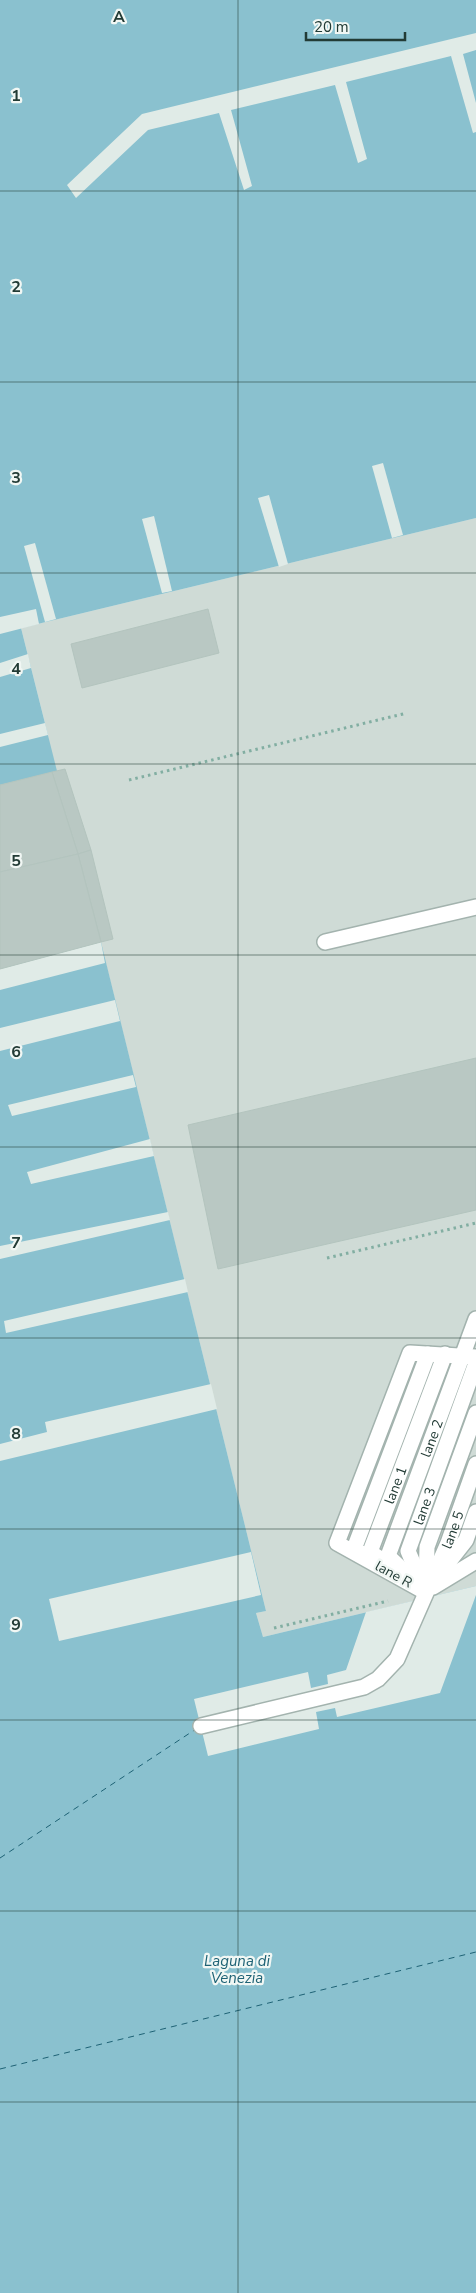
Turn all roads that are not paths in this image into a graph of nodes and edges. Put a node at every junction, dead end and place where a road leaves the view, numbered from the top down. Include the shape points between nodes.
1 (476, 907) edge
2 (325, 942) dead end
3 (476, 1320) edge
4 (428, 1354) junction
5 (445, 1354) junction
6 (469, 1356) edge
7 (476, 1363) edge
8 (476, 1413) edge
9 (476, 1464) edge
10 (476, 1512) edge
11 (476, 1544) edge
12 (476, 1561) edge
13 (425, 1592) junction
14 (201, 1726) dead end

1 - 2 lane
3 - 6 lane
4 - 5 lane
4 - 13 lane, lane R via 354,1549
4 - 13 lane, lane R via 410,1353 337,1542
5 - 6 lane
5 - 13 lane, lane 1 via 370,1552
6 - 13 lane, lane 2 via 388,1556
7 - 13 lane, lane 3 via 408,1550
8 - 13 lane via 427,1547
9 - 13 lane, lane 5 via 448,1543
10 - 13 lane via 466,1540
11 - 13 lane
12 - 13 lane
13 - 14 lane via 397,1659 378,1679 364,1687

